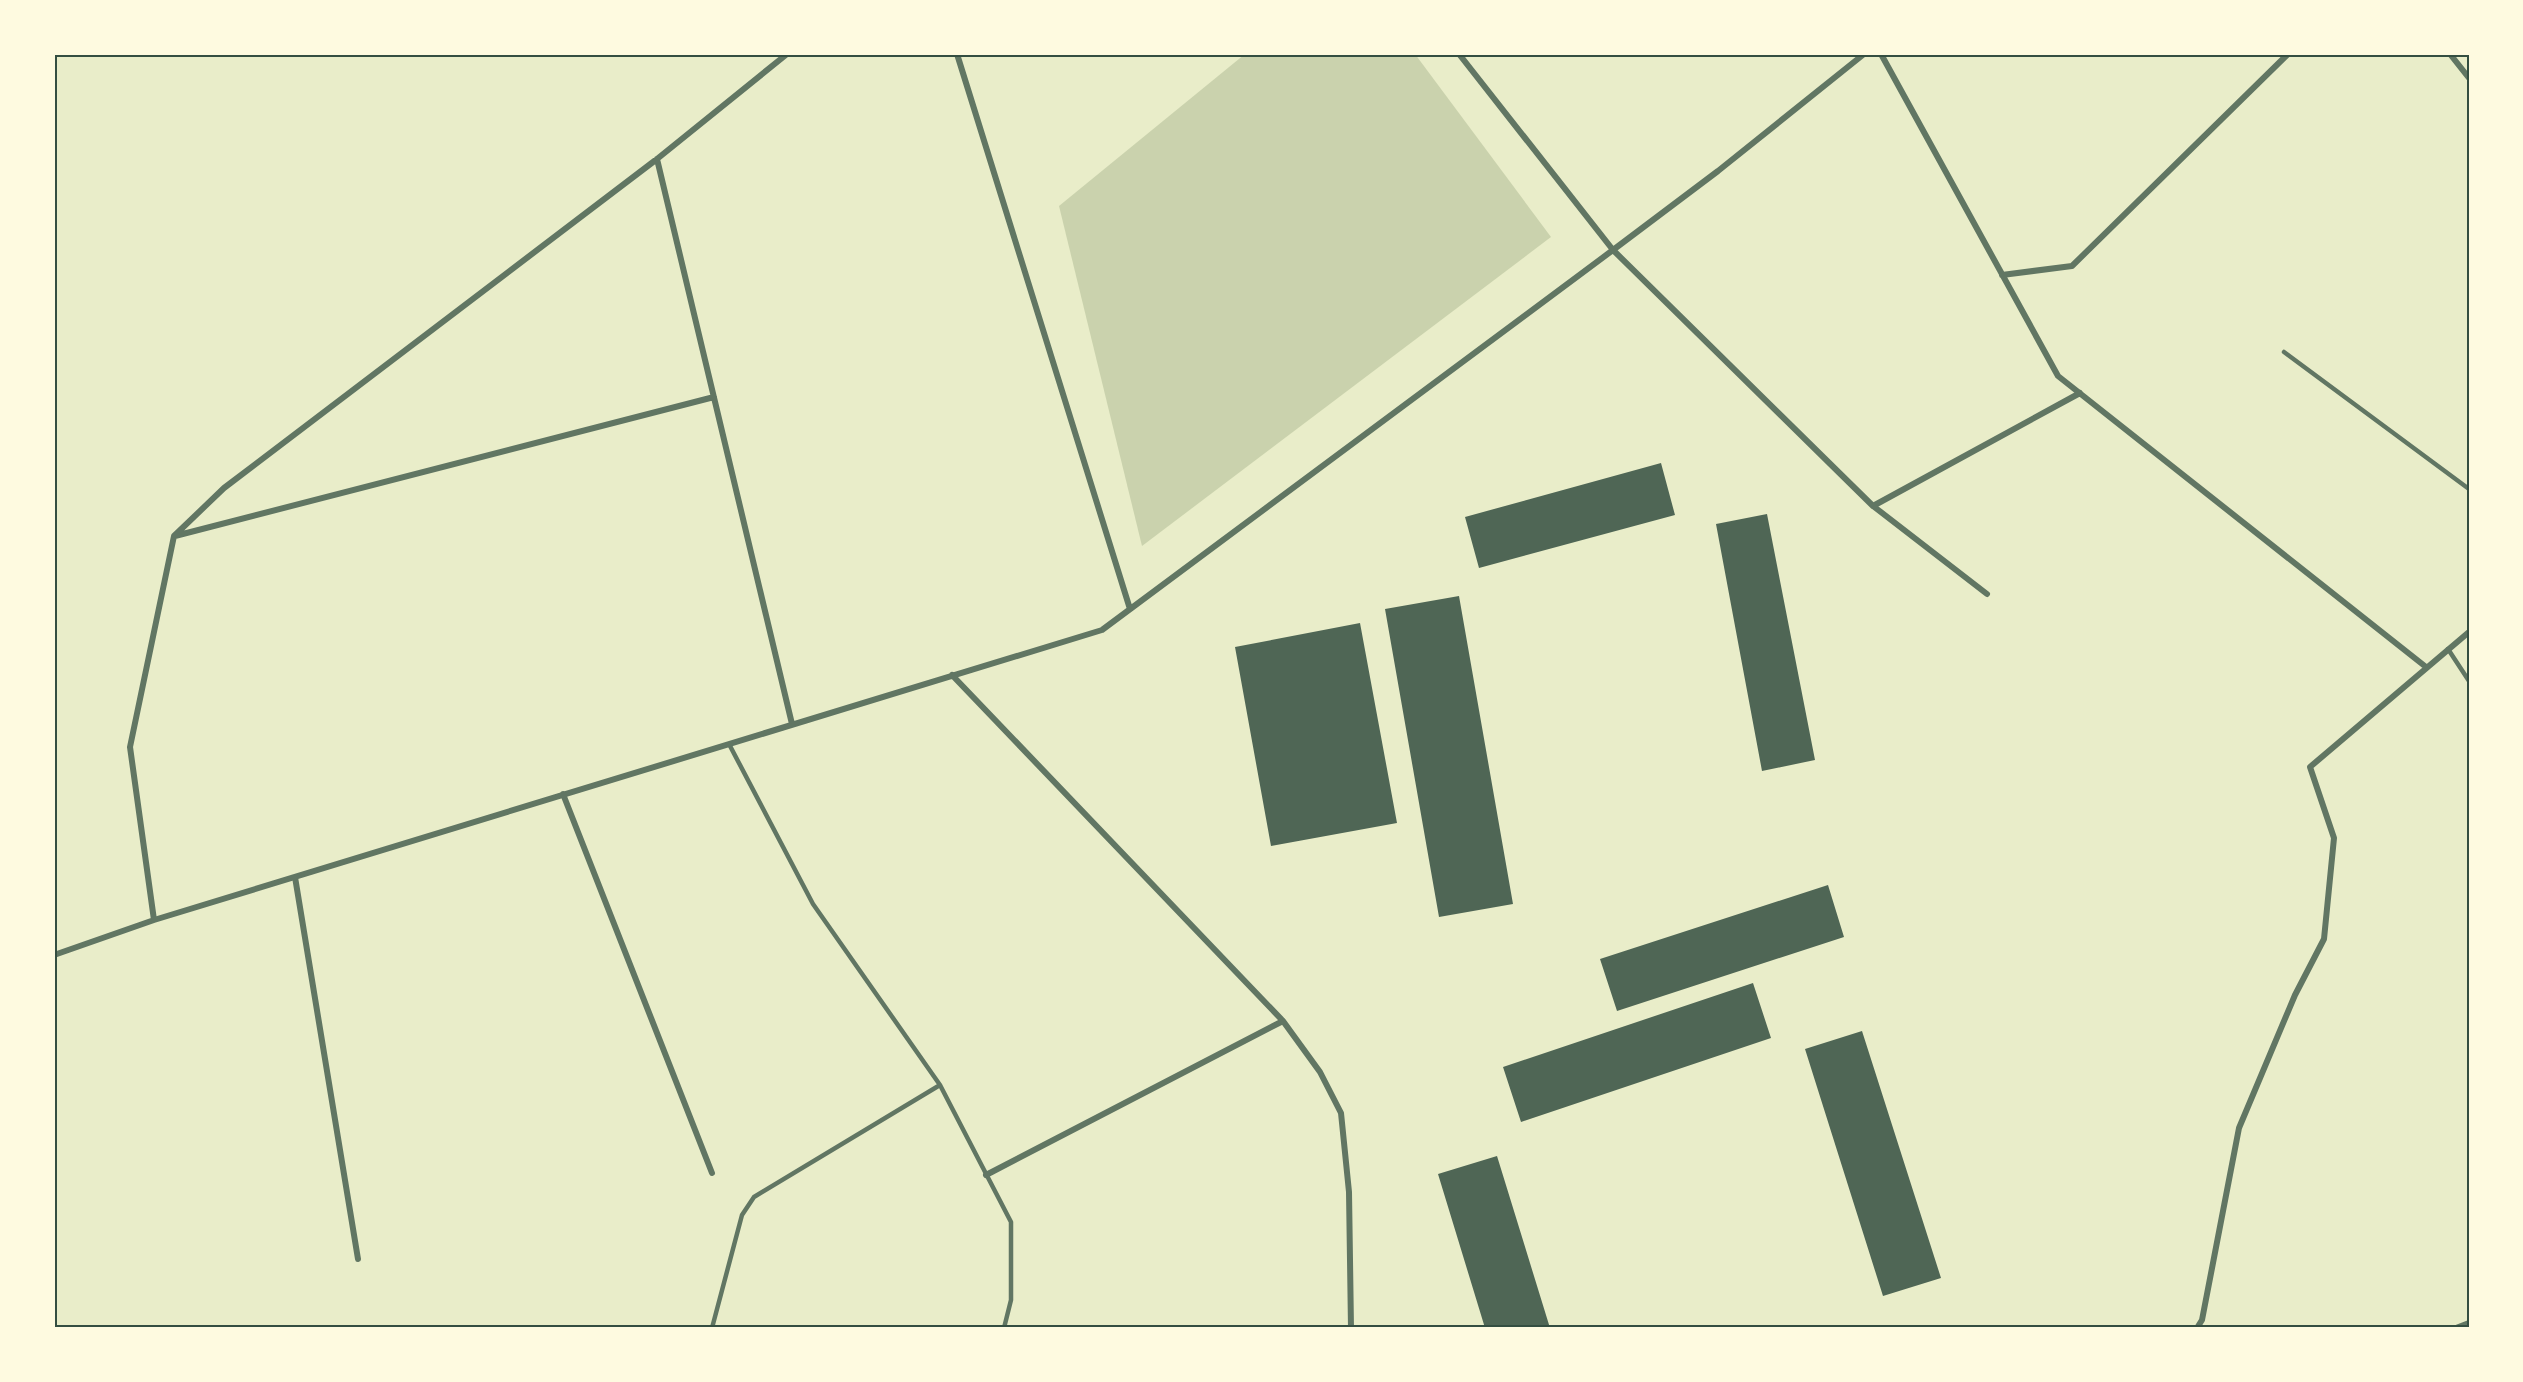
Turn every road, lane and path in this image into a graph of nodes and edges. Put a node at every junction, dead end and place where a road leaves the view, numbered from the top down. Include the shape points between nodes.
1 (788, 54) edge
2 (957, 54) edge
3 (1459, 54) edge
4 (1864, 54) edge
5 (1881, 54) edge
6 (2288, 54) edge
7 (2450, 54) edge
8 (2469, 78) edge
9 (657, 159) junction
10 (1613, 250) junction
11 (2002, 275) junction
12 (2284, 352) dead end
13 (2080, 393) junction
14 (714, 397) junction
15 (2469, 489) edge
16 (1873, 506) junction
17 (174, 536) junction
18 (1987, 594) dead end
19 (1130, 609) junction
20 (2469, 632) edge
21 (2448, 649) junction
22 (2426, 667) junction
23 (952, 675) junction
24 (2469, 681) edge
25 (792, 724) junction
26 (728, 744) junction
27 (563, 794) junction
28 (295, 877) junction
29 (154, 920) junction
30 (54, 955) edge
31 (1283, 1021) junction
32 (940, 1085) junction
33 (712, 1173) dead end
34 (986, 1175) junction
35 (358, 1259) dead end
36 (2469, 1323) edge
37 (712, 1328) edge
38 (1004, 1328) edge
39 (1351, 1328) edge
40 (2197, 1328) edge
41 (2456, 1328) edge

1 - 9 street
2 - 19 street
3 - 10 street
4 - 10 street
5 - 11 street
6 - 11 street via 2072,266
7 - 8 street
9 - 14 street
9 - 17 street via 224,488
10 - 16 street
10 - 19 street
11 - 13 street via 2058,376
12 - 15 lane
13 - 16 street
13 - 22 street
14 - 17 street
14 - 25 street
16 - 18 street
17 - 29 street via 130,747
19 - 23 street via 1102,630
20 - 21 street
21 - 22 street
21 - 24 lane
22 - 40 street via 2310,767 2334,838 2324,939 2295,995 2239,1128 2202,1320
23 - 25 street
23 - 31 street
25 - 26 street
26 - 27 street
26 - 32 lane via 813,904
27 - 28 street
27 - 33 street
28 - 29 street
28 - 35 street
29 - 30 street
31 - 34 street
31 - 39 street via 1320,1072 1341,1113 1349,1191
32 - 34 lane
32 - 37 lane via 754,1197 742,1215
34 - 38 lane via 1011,1222 1011,1300
36 - 41 street

